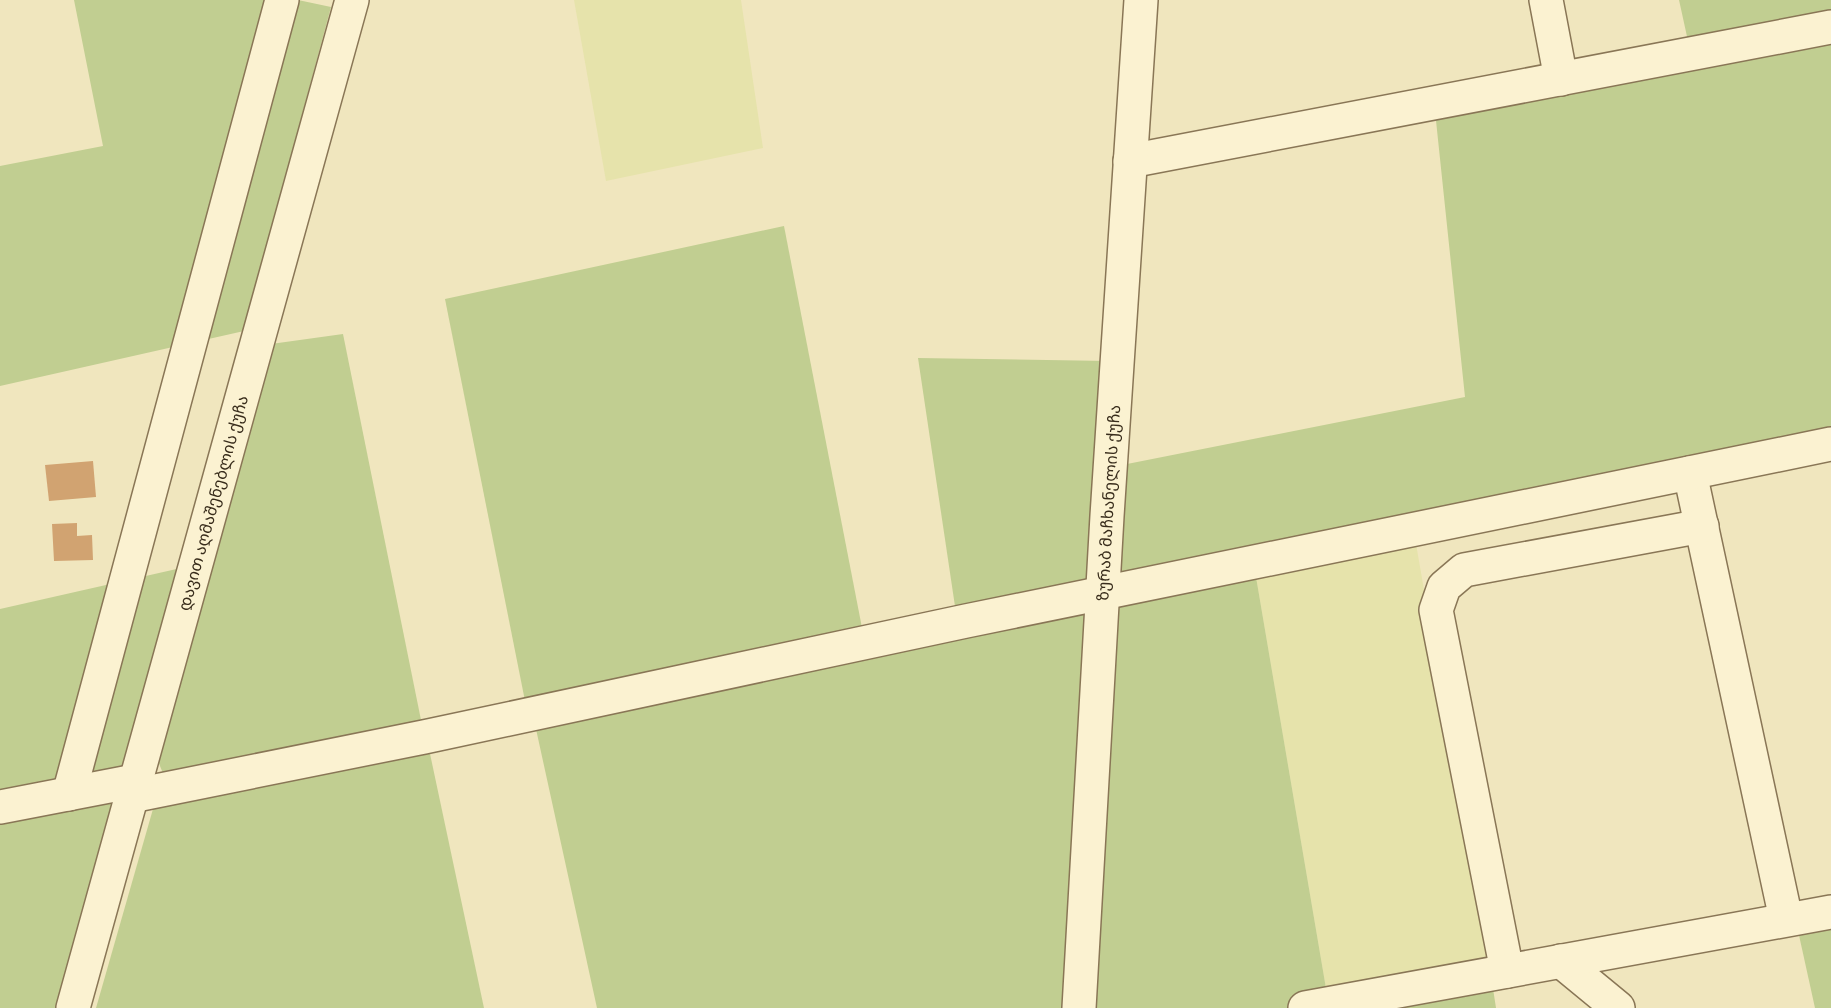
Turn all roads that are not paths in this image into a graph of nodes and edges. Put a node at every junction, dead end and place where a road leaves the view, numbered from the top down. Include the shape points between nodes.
1 (282, 0) edge
2 (350, 0) edge
3 (1141, 0) edge
4 (1546, 0) edge
5 (1831, 27) edge
6 (1561, 79) junction
7 (1130, 161) junction
8 (1831, 444) edge
9 (1690, 473) junction
10 (1701, 526) junction
11 (1102, 593) junction
12 (133, 789) junction
13 (69, 794) junction
14 (0, 807) edge
15 (1831, 912) edge
16 (1786, 920) junction
17 (1561, 961) junction
18 (1507, 971) junction
19 (1411, 998) edge
20 (73, 1008) edge
21 (1078, 1008) edge
22 (1305, 1008) edge
23 (1618, 1008) edge

1 - 13 street
2 - 12 street, დავით აღმაშენებლის ქუჩა
3 - 7 street, ზურაბ მაჩხანელის ქუჩა
4 - 6 street
5 - 6 street
6 - 7 street
7 - 11 street, ზურაბ მაჩხანელის ქუჩა
8 - 9 street
9 - 10 street
9 - 11 street
10 - 16 street
10 - 18 street via 1464,570 1443,587 1436,610
11 - 12 street
11 - 21 street, ზურაბ მაჩხანელის ქუჩა
12 - 13 street
12 - 20 street, დავით აღმაშენებლის ქუჩა
13 - 14 street
15 - 16 street
16 - 17 street
17 - 18 street
17 - 23 street
18 - 19 street
19 - 22 street

